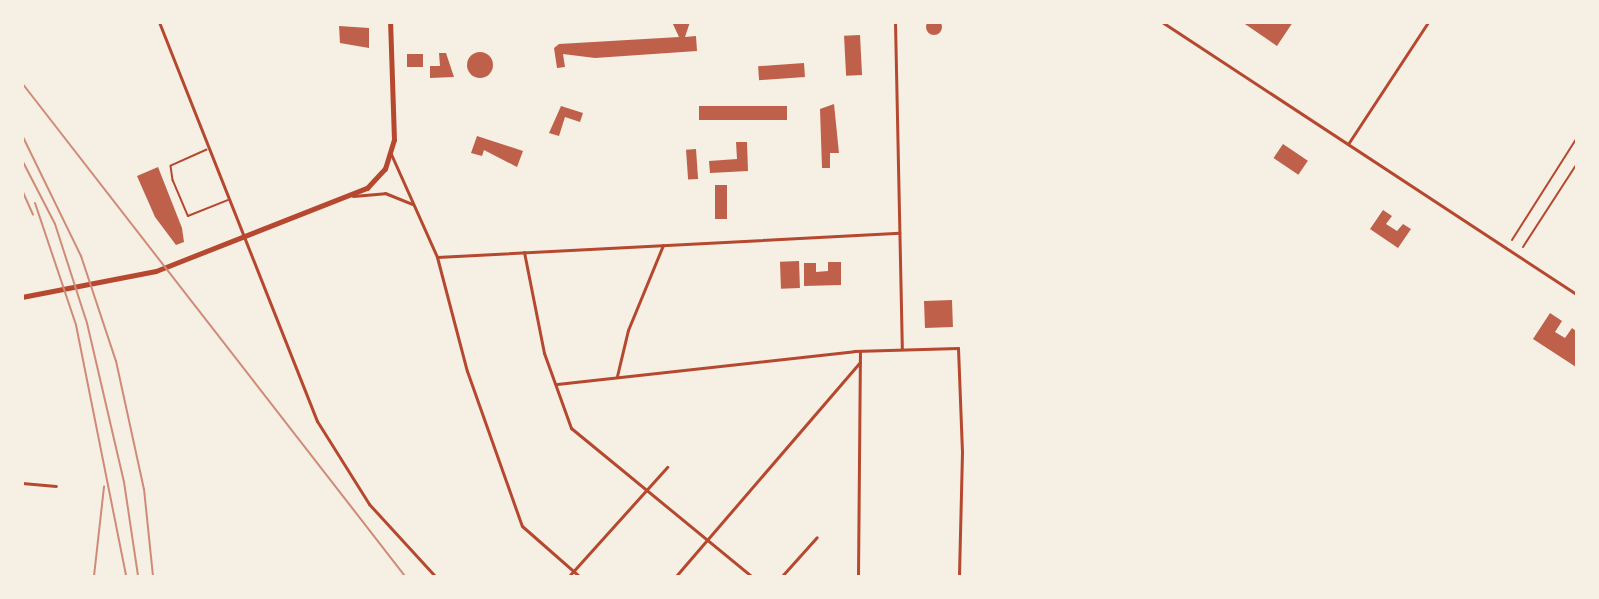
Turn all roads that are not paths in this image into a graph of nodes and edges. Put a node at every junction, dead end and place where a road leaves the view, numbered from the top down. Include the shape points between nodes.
1 (159, 22) edge
2 (390, 22) edge
3 (895, 22) edge
4 (1162, 22) edge
5 (1428, 22) edge
6 (1576, 139) edge
7 (1348, 144) junction
8 (207, 150) junction
9 (391, 154) junction
10 (1576, 165) edge
11 (353, 195) junction
12 (229, 199) junction
13 (412, 204) junction
14 (899, 233) junction
15 (1512, 240) dead end
16 (663, 245) junction
17 (1523, 247) dead end
18 (524, 252) junction
19 (437, 257) junction
20 (1576, 294) edge
21 (22, 297) edge
22 (902, 349) junction
23 (860, 351) junction
24 (860, 362) junction
25 (617, 376) junction
26 (557, 384) junction
27 (667, 467) dead end
28 (22, 483) edge
29 (56, 486) dead end
30 (647, 489) junction
31 (817, 537) dead end
32 (708, 541) junction
33 (573, 572) junction
34 (435, 576) edge
35 (569, 576) edge
36 (579, 576) edge
37 (676, 576) edge
38 (751, 576) edge
39 (782, 576) edge
40 (858, 576) edge
41 (958, 576) edge

1 - 8 street
2 - 9 main road
3 - 14 street
4 - 7 street
5 - 7 street
6 - 15 street
7 - 20 street
8 - 12 street
8 - 12 lane via 171,166 188,216
9 - 11 main road via 374,182
9 - 13 street
10 - 17 street
11 - 13 street via 386,193
11 - 21 main road via 156,271
12 - 34 street via 334,456
13 - 19 street
14 - 16 street
14 - 22 street
16 - 18 street
16 - 25 street via 628,330
18 - 19 street
18 - 26 street via 544,352
19 - 33 street via 467,371 522,526
22 - 23 street
22 - 41 street via 958,348 962,452
23 - 24 street
23 - 25 street
24 - 32 street
24 - 40 street
25 - 26 street
26 - 30 street via 571,428
27 - 30 street
28 - 29 street
30 - 32 street
30 - 33 street
31 - 39 street
32 - 37 street
32 - 38 street
33 - 35 street
33 - 36 street

